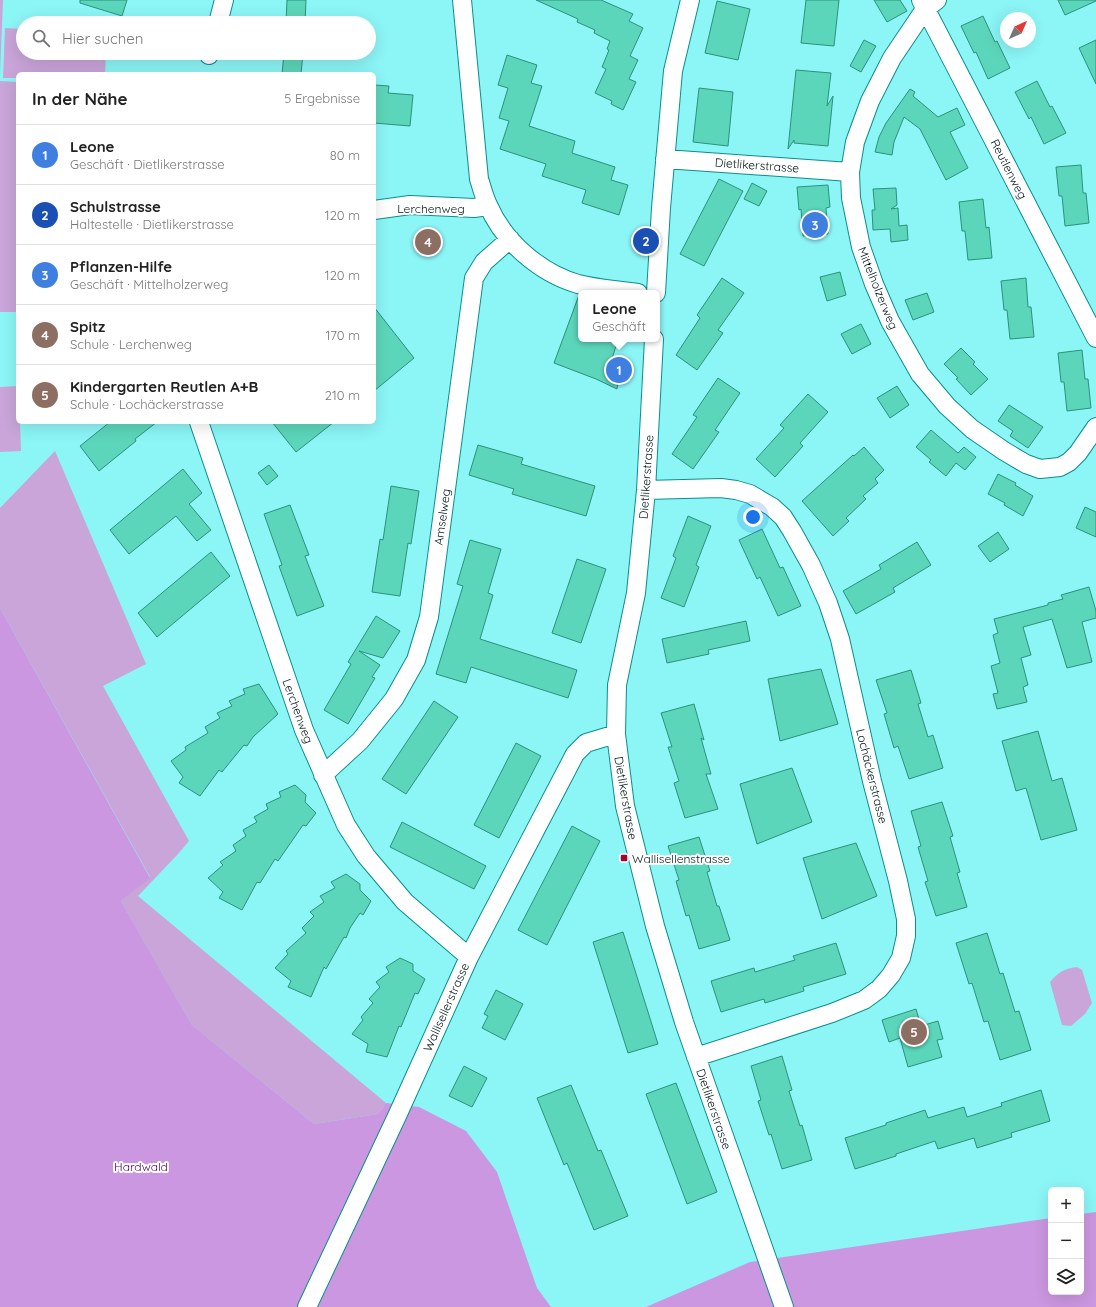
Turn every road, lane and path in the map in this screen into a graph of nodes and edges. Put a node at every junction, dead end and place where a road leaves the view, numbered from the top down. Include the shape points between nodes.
1 (224, 0) edge
2 (462, 0) edge
3 (690, 0) edge
4 (928, 3) edge
5 (220, 16) edge
6 (665, 159) junction
7 (850, 172) junction
8 (488, 206) junction
9 (376, 210) edge
10 (510, 240) junction
11 (609, 290) edge
12 (656, 290) edge
13 (1096, 338) edge
14 (654, 342) edge
15 (200, 424) edge
16 (1096, 427) edge
17 (646, 490) junction
18 (616, 734) junction
19 (323, 776) junction
20 (469, 957) junction
21 (696, 1057) junction
22 (307, 1307) edge
23 (784, 1307) edge

1 - 5 street
2 - 8 street via 479,179
3 - 6 street via 673,71
4 - 7 street, Mittelholzerweg via 892,58 870,101 855,142
4 - 13 street, Reutlenweg
6 - 7 street, Dietlikerstrasse
6 - 12 street
7 - 16 street, Mittelholzerweg via 851,198 861,247 879,296 890,322 920,374 947,406 972,429 1004,452 1026,464 1040,468 1060,467 1069,462
8 - 9 street, Lerchenweg via 474,208 410,205
8 - 10 street
10 - 11 street via 543,268 561,278
10 - 19 street, Amselweg via 484,262 474,278 429,617 416,660 394,699 360,741
14 - 17 street, Dietlikerstrasse
15 - 19 street, Lerchenweg via 304,730
17 - 18 street, Dietlikerstrasse via 636,593 617,685
17 - 21 street, Lochäckerstrasse via 736,490 750,494 772,507 783,517 792,531 828,603 840,639 906,919 906,936 900,958 891,975 864,1000 832,1013
18 - 20 street, Wallisellerstrasse via 586,742 575,754
18 - 21 street, Dietlikerstrasse via 625,806 636,854 655,926
19 - 20 street, Lerchenweg via 346,825 381,875 405,902
20 - 22 street, Wallisellerstrasse
21 - 23 street, Dietlikerstrasse

